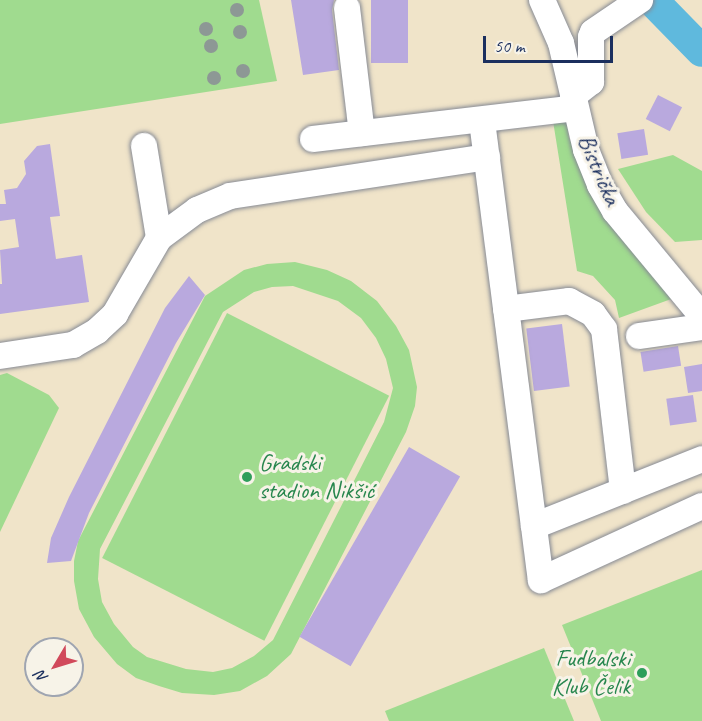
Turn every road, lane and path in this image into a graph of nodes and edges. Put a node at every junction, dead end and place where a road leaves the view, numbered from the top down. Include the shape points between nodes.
1 (542, 0) edge
2 (640, 0) edge
3 (347, 8) dead end
4 (574, 102) junction
5 (482, 121) junction
6 (362, 134) junction
7 (313, 139) dead end
8 (144, 146) dead end
9 (487, 157) junction
10 (159, 238) junction
11 (506, 309) junction
12 (702, 315) edge
13 (702, 327) edge
14 (639, 336) dead end
15 (0, 356) edge
16 (618, 441) junction
17 (702, 459) edge
18 (663, 475) junction
19 (623, 491) junction
20 (702, 506) edge
21 (534, 526) junction

1 - 4 street, Bistrička via 561,43
2 - 4 street via 593,32 591,82
3 - 6 street
4 - 5 street
4 - 12 street, Bistrička via 586,150 615,211
5 - 6 street
5 - 9 street
6 - 7 street
8 - 10 street
9 - 10 street via 230,196 197,210
9 - 11 street
10 - 15 street via 115,314 97,331 73,345
11 - 16 street via 569,301 593,314 604,329
11 - 21 street
13 - 14 street
16 - 18 street
16 - 19 street
17 - 18 street
18 - 19 street
19 - 21 street
20 - 21 street via 541,580

